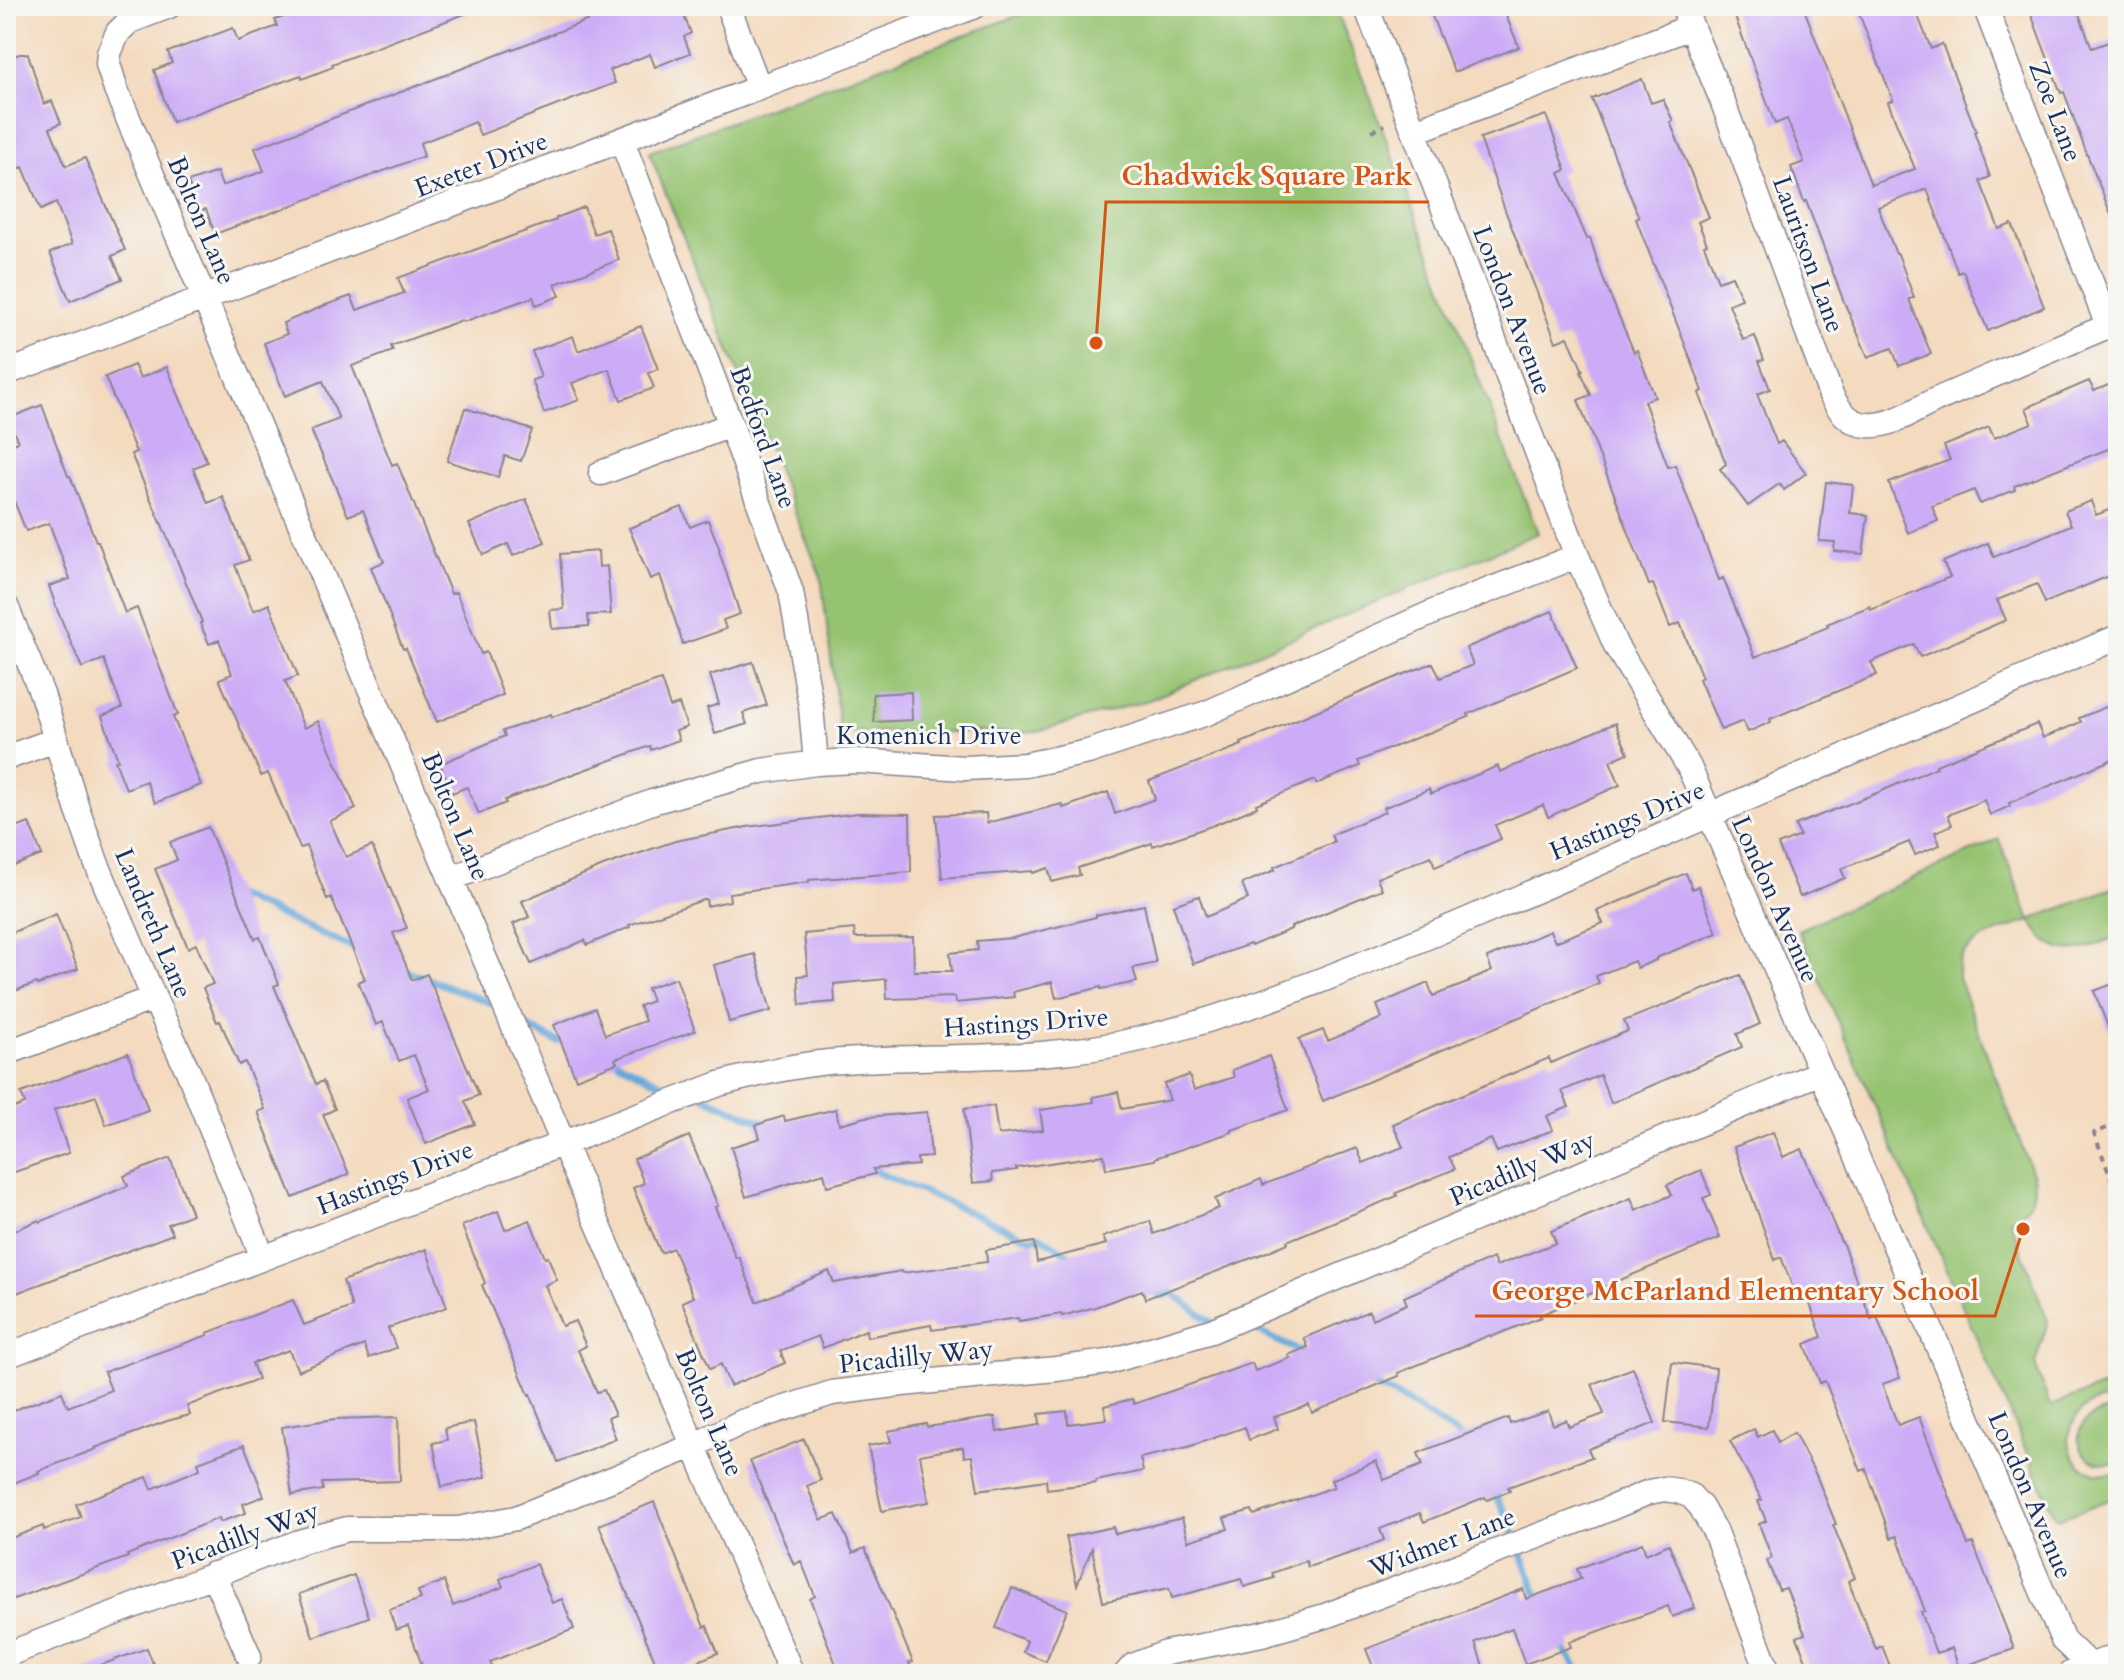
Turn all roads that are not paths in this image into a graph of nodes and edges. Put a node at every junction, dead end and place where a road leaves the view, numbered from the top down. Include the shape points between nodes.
1 (169, 6) edge
2 (728, 6) edge
3 (975, 6) edge
4 (1366, 6) edge
5 (1985, 6) edge
6 (1687, 16) edge
7 (759, 88) junction
8 (1415, 131) junction
9 (622, 141) junction
10 (204, 298) junction
11 (2113, 324) edge
12 (6, 373) edge
13 (731, 425) junction
14 (601, 473) dead end
15 (1577, 556) junction
16 (6, 606) edge
17 (2118, 637) edge
18 (55, 740) junction
19 (6, 758) edge
20 (816, 763) junction
21 (1709, 816) junction
22 (452, 878) junction
23 (154, 998) junction
24 (6, 1053) edge
25 (1821, 1072) junction
26 (563, 1143) junction
27 (263, 1258) junction
28 (6, 1356) edge
29 (693, 1446) junction
30 (213, 1574) junction
31 (6, 1655) edge
32 (2118, 1655) edge
33 (249, 1656) dead end
34 (2084, 1671) edge
35 (792, 1674) edge
36 (1126, 1674) edge
37 (1769, 1674) edge

1 - 10 street, Bolton Lane via 130,21 118,32 108,64
2 - 7 street
3 - 7 street, Exeter Drive
4 - 8 street, London Avenue
5 - 11 street, Zoe Lane
6 - 8 street
6 - 11 street, Lauritson Lane via 1831,395 1848,418 1864,425 1887,424
7 - 9 street, Exeter Drive
8 - 15 street, London Avenue
9 - 10 street, Exeter Drive
9 - 13 street, Bedford Lane
10 - 12 street, Exeter Drive
10 - 22 street, Bolton Lane
13 - 14 street
13 - 20 street, Bedford Lane via 791,592
15 - 20 street, Komenich Drive via 1438,610 1207,713 1088,752 1025,765 965,768
15 - 21 street, London Avenue via 1616,646 1689,767
16 - 18 street, Landreth Lane
17 - 21 street, Hastings Drive
18 - 19 street
18 - 23 street, Landreth Lane via 96,862
20 - 22 street, Komenich Drive via 761,771 652,802
21 - 25 street, London Avenue
21 - 26 street, Hastings Drive via 1247,1009 1077,1051 839,1061 761,1073
22 - 26 street, Bolton Lane
23 - 24 street
23 - 27 street, Landreth Lane
25 - 29 street, Picadilly Way via 1211,1331 1108,1362 832,1393 742,1422
25 - 34 street, London Avenue via 2063,1640
26 - 27 street, Hastings Drive
26 - 29 street, Bolton Lane
27 - 28 street, Hastings Drive
29 - 30 street, Picadilly Way via 516,1518 458,1529 347,1529
29 - 35 street, Bolton Lane
30 - 31 street, Picadilly Way
30 - 33 street
32 - 34 street
36 - 37 street, Widmer Lane via 1166,1653 1325,1616 1664,1489 1691,1496 1701,1507

